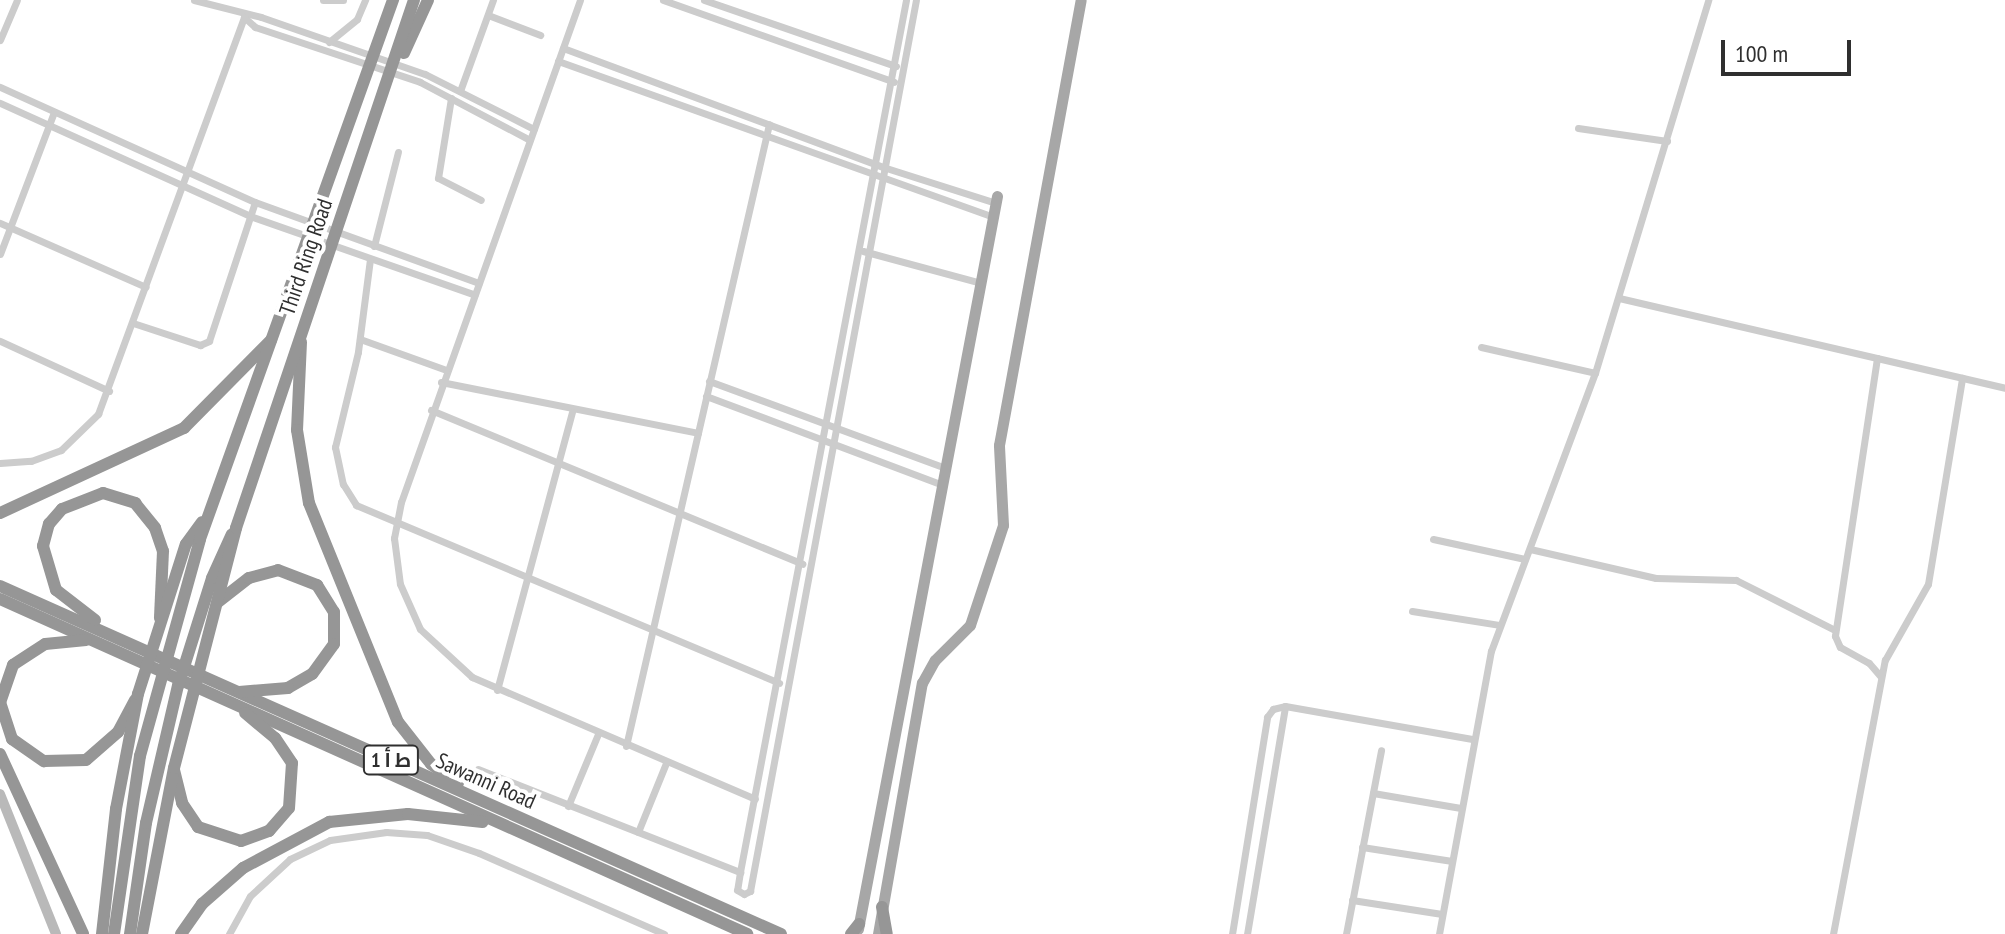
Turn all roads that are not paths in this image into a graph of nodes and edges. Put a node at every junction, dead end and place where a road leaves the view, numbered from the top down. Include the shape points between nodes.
1 (17, 0) edge
2 (194, 0) edge
3 (323, 0) edge
4 (343, 0) edge
5 (365, 0) edge
6 (393, 0) edge
7 (414, 0) edge
8 (428, 0) edge
9 (493, 0) edge
10 (580, 0) edge
11 (663, 0) edge
12 (704, 0) edge
13 (906, 0) edge
14 (916, 0) edge
15 (1081, 0) edge
16 (1708, 0) edge
17 (488, 15) junction
18 (244, 17) junction
19 (540, 35) dead end
20 (0, 40) edge
21 (330, 41) junction
22 (563, 48) junction
23 (326, 51) junction
24 (558, 61) junction
25 (898, 66) junction
26 (895, 82) junction
27 (0, 87) edge
28 (460, 91) junction
29 (384, 96) junction
30 (451, 98) junction
31 (0, 103) edge
32 (54, 112) junction
33 (49, 124) junction
34 (769, 124) junction
35 (1578, 128) dead end
36 (534, 129) junction
37 (765, 137) junction
38 (530, 140) junction
39 (1667, 141) junction
40 (398, 152) dead end
41 (874, 164) junction
42 (883, 167) junction
43 (188, 173) junction
44 (872, 176) junction
45 (881, 180) junction
46 (183, 187) junction
47 (481, 200) dead end
48 (997, 200) joint
49 (255, 202) junction
50 (250, 216) junction
51 (993, 217) junction
52 (0, 223) edge
53 (10, 227) junction
54 (374, 246) junction
55 (858, 250) junction
56 (867, 251) junction
57 (0, 254) edge
58 (370, 259) junction
59 (479, 283) junction
60 (981, 283) junction
61 (146, 287) junction
62 (475, 295) junction
63 (1619, 298) junction
64 (133, 323) junction
65 (302, 329) junction
66 (276, 335) junction
67 (360, 339) junction
68 (0, 341) edge
69 (1481, 347) dead end
70 (1877, 358) junction
71 (446, 370) junction
72 (1595, 373) junction
73 (1962, 378) junction
74 (709, 381) junction
75 (441, 382) junction
76 (2005, 388) edge
77 (109, 391) junction
78 (706, 396) junction
79 (431, 410) junction
80 (572, 412) junction
81 (825, 426) junction
82 (834, 430) junction
83 (698, 433) junction
84 (823, 441) junction
85 (832, 444) junction
86 (0, 463) edge
87 (560, 464) junction
88 (948, 469) junction
89 (945, 486) junction
90 (0, 513) edge
91 (209, 513) junction
92 (679, 513) junction
93 (396, 521) junction
94 (236, 528) junction
95 (1433, 539) dead end
96 (1530, 549) junction
97 (1525, 559) junction
98 (799, 562) junction
99 (808, 566) junction
100 (530, 578) junction
101 (0, 586) edge
102 (0, 599) edge
103 (218, 602) junction
104 (1412, 611) dead end
105 (160, 618) junction
106 (1499, 625) junction
107 (652, 630) junction
108 (1835, 630) junction
109 (93, 640) junction
110 (142, 649) junction
111 (1881, 677) junction
112 (777, 682) junction
113 (786, 686) junction
114 (497, 690) junction
115 (138, 694) junction
116 (235, 697) junction
117 (1285, 706) junction
118 (598, 734) junction
119 (1472, 739) junction
120 (626, 746) junction
121 (1381, 750) dead end
122 (0, 754) edge
123 (890, 756) junction
124 (907, 761) junction
125 (666, 763) junction
126 (174, 768) junction
127 (478, 769) dead end
128 (1373, 793) junction
129 (0, 794) edge
130 (755, 799) junction
131 (568, 806) junction
132 (1461, 808) junction
133 (506, 811) junction
134 (499, 824) junction
135 (638, 832) junction
136 (1362, 847) junction
137 (1452, 861) junction
138 (740, 872) junction
139 (1352, 900) junction
140 (882, 907) junction
141 (1442, 914) junction
142 (856, 931) edge
143 (56, 934) edge
144 (83, 934) edge
145 (102, 934) edge
146 (114, 934) edge
147 (130, 934) edge
148 (142, 934) edge
149 (181, 934) edge
150 (229, 934) edge
151 (664, 934) edge
152 (747, 934) edge
153 (781, 934) edge
154 (878, 934) edge
155 (887, 934) edge
156 (1232, 934) edge
157 (1247, 934) edge
158 (1346, 934) edge
159 (1439, 934) edge
160 (1833, 934) edge

1 - 20 street
2 - 18 street
3 - 4 street
5 - 21 street via 357,19
6 - 66 highway, Third Ring Road, bridge
7 - 29 highway, Third Ring Road, bridge
8 - 29 highway, bridge
9 - 17 street
10 - 22 street
11 - 26 street
12 - 25 street
13 - 25 street
14 - 25 street
15 - 124 main road via 999,445 1002,531 970,625 924,677
16 - 39 street
17 - 19 street
17 - 28 street
18 - 21 street via 261,17
18 - 23 street via 255,27
18 - 43 street
21 - 23 street
21 - 28 street
22 - 24 street
22 - 34 street
23 - 30 street
24 - 36 street
24 - 37 street
25 - 26 street
26 - 41 street
26 - 42 street
27 - 32 street
28 - 36 street
29 - 65 highway, Third Ring Road, bridge
30 - 38 street
30 - 47 street via 438,178
31 - 33 street
32 - 33 street
32 - 43 street
33 - 46 street
33 - 53 street
34 - 37 street
34 - 41 street
35 - 39 street
36 - 38 street
37 - 44 street
37 - 74 street
38 - 59 street
39 - 63 street
40 - 54 street
41 - 42 street
41 - 44 street
42 - 45 street
42 - 48 street
43 - 46 street
43 - 49 street
44 - 45 street
44 - 55 street
45 - 51 street
45 - 56 street
46 - 50 street
46 - 61 street
48 - 51 main road
49 - 50 street
49 - 54 street
50 - 58 street
50 - 64 street via 209,341 200,345
51 - 60 main road
52 - 53 street
53 - 57 street
53 - 61 street
54 - 59 street
55 - 56 street
55 - 81 street
56 - 60 street
56 - 82 street
58 - 62 street
58 - 67 street
59 - 62 street
60 - 88 main road
61 - 64 street
62 - 71 street
63 - 70 street
63 - 72 street
64 - 77 street
65 - 94 highway, Third Ring Road, bridge
65 - 133 highway, bridge via 298,450 306,494 393,712 431,764
66 - 90 highway via 184,428
66 - 91 highway, Third Ring Road, bridge
67 - 71 street
67 - 93 street via 337,434 337,465 356,505
68 - 77 street
69 - 72 street
70 - 73 street
70 - 108 street
71 - 75 street
72 - 96 street
73 - 76 street
73 - 111 street via 1925,593 1893,642
74 - 78 street
74 - 81 street
75 - 79 street
75 - 80 street
77 - 86 street via 92,424 70,445 42,458
78 - 83 street
78 - 84 street
79 - 87 street
79 - 93 street
80 - 83 street
80 - 87 street
81 - 82 street
81 - 84 street
82 - 85 street
82 - 88 street
83 - 92 street
84 - 85 street
84 - 98 street
85 - 89 street
85 - 99 street
87 - 92 street
87 - 100 street
88 - 89 main road
89 - 123 main road
91 - 105 highway, Third Ring Road, bridge via 186,544
91 - 146 highway, Third Ring Road, bridge via 140,756
92 - 98 street
92 - 107 street
93 - 100 street
93 - 114 street via 400,584 420,629 452,663
94 - 103 highway, Third Ring Road, bridge
94 - 147 highway, Third Ring Road, bridge via 212,578 178,686 146,823
95 - 97 street
96 - 97 street
96 - 108 street via 1647,577 1736,580
97 - 106 street
98 - 99 street
98 - 112 street
99 - 113 street
100 - 107 street
100 - 114 street
101 - 110 highway, Sawanni Road / ط أ 1
102 - 109 highway, Sawanni Road / ط أ 1
103 - 116 highway via 249,578 278,570 317,585 334,612 334,644 312,674 288,688
103 - 126 highway, Third Ring Road, bridge
104 - 106 street
105 - 110 highway via 163,551 142,509 122,495 103,493 62,509 49,524 43,546 56,590 72,606
105 - 115 highway, Third Ring Road, bridge
106 - 119 street
107 - 112 street
107 - 120 street
108 - 111 street via 1840,647 1869,663
109 - 115 highway, bridge via 45,644 13,665 0,702 12,739 44,761 86,760 118,732
109 - 116 highway, Sawanni Road / ط أ 1
110 - 116 highway, Sawanni Road / ط أ 1
111 - 160 street
112 - 113 street
112 - 130 street
113 - 138 street via 747,894 737,890
114 - 118 street
115 - 145 highway, Third Ring Road, bridge via 116,809
116 - 126 highway via 292,763 294,793 280,821 256,838 211,836 182,803
116 - 133 highway, Sawanni Road / ط أ 1
116 - 134 highway, Sawanni Road / ط أ 1
117 - 119 street
117 - 156 street via 1267,717
117 - 157 street
118 - 120 street
118 - 131 street
119 - 132 street
120 - 125 street
121 - 128 street
122 - 144 highway
123 - 124 main road
123 - 142 main road
124 - 140 main road
125 - 130 street
125 - 135 street
126 - 148 highway, Third Ring Road, bridge
127 - 131 street
128 - 132 street
128 - 136 street
129 - 143 street
130 - 138 street
131 - 135 street
132 - 137 street
133 - 153 highway, Sawanni Road / ط أ 1
134 - 149 highway via 408,814 329,822 243,868 209,896
134 - 152 highway, Sawanni Road / ط أ 1
135 - 138 street
136 - 137 street
136 - 139 street
137 - 141 street
139 - 141 street
139 - 158 street
140 - 154 main road
140 - 155 highway
141 - 159 street
150 - 151 street via 250,896 290,859 330,840 386,832 427,835 479,853

